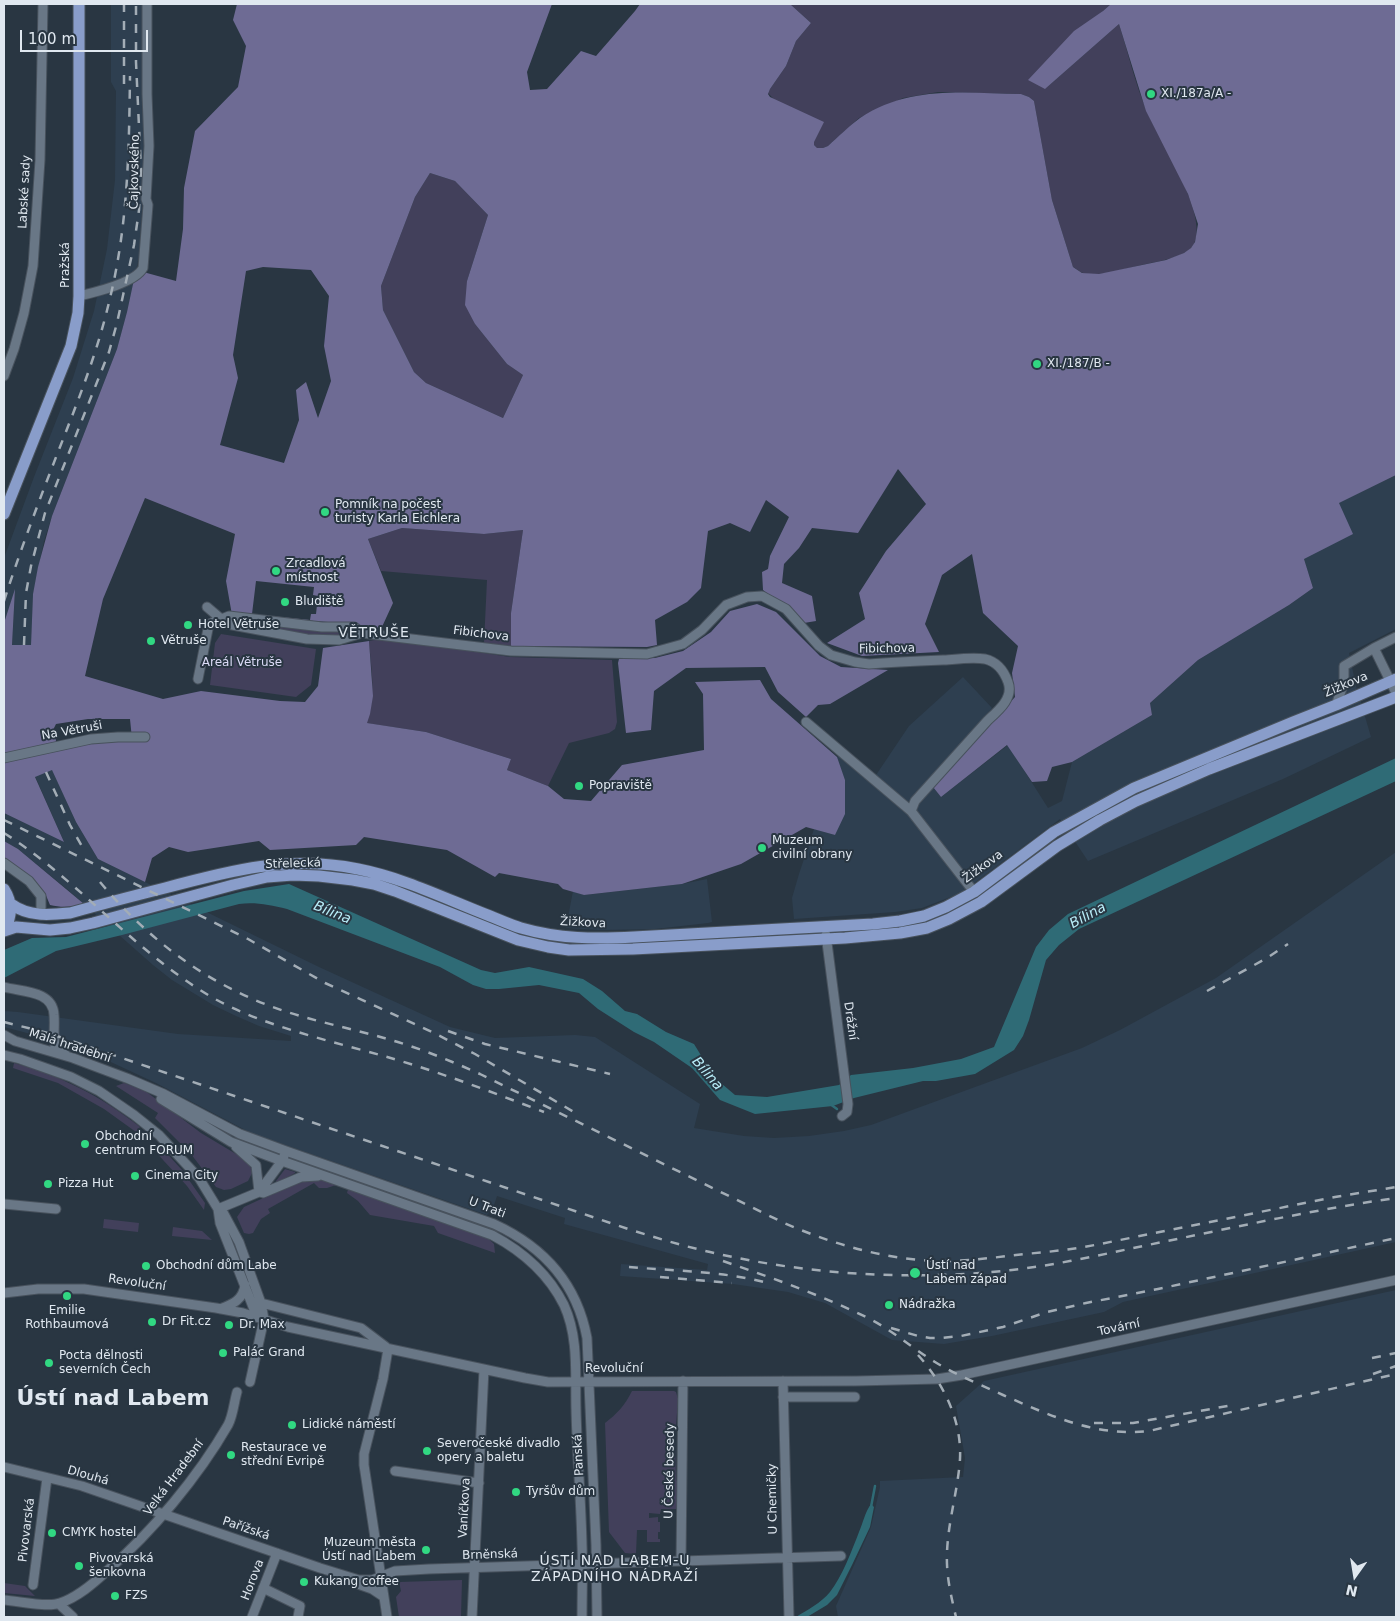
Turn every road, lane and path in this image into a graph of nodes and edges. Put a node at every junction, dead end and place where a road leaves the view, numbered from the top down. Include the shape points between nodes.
1 (43, 4) edge
2 (79, 4) edge
3 (147, 4) edge
4 (79, 296) junction
5 (4, 376) edge
6 (4, 514) edge
7 (207, 607) dead end
8 (222, 619) junction
9 (362, 633) junction
10 (1396, 637) edge
11 (1374, 648) junction
12 (198, 679) dead end
13 (1393, 680) edge
14 (1396, 693) edge
15 (1396, 697) edge
16 (1336, 705) junction
17 (806, 722) dead end
18 (145, 737) dead end
19 (4, 758) edge
20 (911, 811) junction
21 (4, 863) edge
22 (4, 889) edge
23 (974, 892) junction
24 (10, 904) junction
25 (41, 914) junction
26 (4, 931) edge
27 (826, 933) junction
28 (549, 935) joint
29 (548, 947) joint
30 (6, 989) edge
31 (4, 1035) edge
32 (4, 1055) edge
33 (73, 1058) junction
34 (129, 1079) junction
35 (842, 1116) dead end
36 (231, 1142) junction
37 (286, 1151) junction
38 (282, 1161) junction
39 (325, 1176) junction
40 (259, 1192) junction
41 (4, 1204) edge
42 (56, 1210) dead end
43 (218, 1210) junction
44 (1396, 1280) edge
45 (245, 1285) junction
46 (4, 1293) edge
47 (261, 1303) junction
48 (220, 1309) junction
49 (260, 1318) junction
50 (388, 1349) junction
51 (484, 1369) junction
52 (576, 1381) junction
53 (590, 1381) junction
54 (683, 1381) junction
55 (783, 1381) junction
56 (844, 1381) joint
57 (250, 1382) dead end
58 (237, 1392) dead end
59 (783, 1397) junction
60 (854, 1397) dead end
61 (4, 1467) edge
62 (395, 1471) dead end
63 (47, 1478) junction
64 (479, 1483) junction
65 (164, 1513) junction
66 (277, 1553) junction
67 (841, 1556) dead end
68 (787, 1558) junction
69 (681, 1561) junction
70 (582, 1564) junction
71 (596, 1564) junction
72 (320, 1568) junction
73 (475, 1568) junction
74 (381, 1576) junction
75 (32, 1586) dead end
76 (263, 1588) junction
77 (384, 1597) junction
78 (4, 1600) edge
79 (60, 1604) junction
80 (73, 1617) edge
81 (252, 1617) edge
82 (298, 1617) edge
83 (387, 1617) edge
84 (472, 1617) edge
85 (582, 1617) edge
86 (597, 1617) edge
87 (789, 1617) edge

1 - 5 street, Labské sady via 40,169 33,266 24,313
2 - 4 main road, Pražská
3 - 4 street, Čajkovského via 149,146 143,268 131,278
4 - 6 main road, Pražská via 71,346
7 - 8 street, Fibichova
8 - 9 street, Fibichova via 229,616 322,627 354,627
8 - 9 street, Fibichova via 227,624 307,639 339,640
8 - 12 street via 209,624
9 - 20 street, Fibichova via 511,651 647,654 683,644 726,605 747,597 762,596 786,609 831,655 869,664 985,659 995,664 1004,670 1010,686 1007,699 915,800
10 - 11 street
11 - 13 street
11 - 16 street via 1344,666 1344,683
13 - 14 street
13 - 16 main road, Žižkova
15 - 27 main road, Žižkova via 1209,769 1136,801 1057,846 981,902 949,920 900,933
16 - 23 main road, Žižkova via 1134,788 1054,832
17 - 20 street
18 - 19 street, Na Větruši via 91,739
20 - 23 street
21 - 25 street via 29,881 41,896
22 - 24 main road
23 - 27 main road, Žižkova via 924,916
24 - 25 main road, Střelecká via 20,911
24 - 26 main road, Střelecká via 11,914
25 - 28 main road, Střelecká via 70,913 232,870 292,863 319,864 357,868 387,876 520,928
26 - 29 main road, Střelecká via 16,927 70,928 268,877 319,876 353,880 395,891 518,940
27 - 28 main road, Žižkova via 595,939
27 - 29 main road, Žižkova via 604,950
27 - 35 street, Drážní via 848,1104 847,1112
30 - 33 street via 36,994 50,1002 54,1012 56,1046
31 - 33 street, Malá hradební
32 - 43 street via 71,1077 134,1115 177,1154 198,1178
33 - 34 street, Malá hradební
34 - 36 street, U Trati
34 - 37 street, U Trati via 240,1134
36 - 38 street, U Trati
36 - 40 street, U Trati via 256,1164
37 - 38 street, U Trati
37 - 53 street, U Trati via 482,1219 526,1241 557,1271 578,1305 587,1338
38 - 39 street, U Trati
38 - 40 street, U Trati
39 - 40 street, U Trati via 301,1177
39 - 52 street, U Trati via 483,1231 525,1256 552,1284 564,1305 574,1340
40 - 43 street, U Trati
41 - 42 street
43 - 45 street via 220,1223
43 - 47 street via 224,1214 239,1242
44 - 56 street, Tovární via 962,1375 937,1379
45 - 48 street via 240,1299
45 - 49 street
46 - 48 street, Revoluční via 46,1288 84,1289
47 - 49 street
47 - 50 street, Revoluční via 361,1328
48 - 49 street, Revoluční
49 - 50 street, Revoluční
49 - 57 street
50 - 51 street, Revoluční
50 - 74 street via 364,1460
51 - 52 street, Revoluční via 536,1380
51 - 64 street, Vaníčkova
52 - 53 street, Revoluční
52 - 70 street, Panská
53 - 54 street, Revoluční
53 - 71 street, Panská
54 - 55 street, Revoluční
54 - 69 street, U České besedy
55 - 56 street, Revoluční
55 - 59 street, U Chemičky
58 - 65 street, Velká Hradební via 229,1423 191,1480
59 - 60 street
59 - 68 street, U Chemičky
61 - 63 street, Dlouhá
62 - 64 street
63 - 65 street, Dlouhá
63 - 75 street, Pivovarská
64 - 73 street, Vaníčkova
65 - 66 street, Pařížská
65 - 79 street, Velká Hradební via 130,1551 92,1585
66 - 72 street, Pařížská
66 - 76 street, Horova
67 - 68 street, Brněnská
68 - 69 street, Brněnská
68 - 87 street, U Chemičky
69 - 71 street, Brněnská
70 - 71 street, Brněnská
70 - 73 street, Brněnská
70 - 85 street, Panská
71 - 86 street, Panská
72 - 74 street, Pařížská via 359,1580
72 - 77 street, Pařížská
73 - 74 street, Brněnská via 395,1571
73 - 84 street, Vaníčkova
74 - 77 street
76 - 81 street, Horova
76 - 82 street via 300,1606
77 - 83 street
78 - 79 street
79 - 80 street

